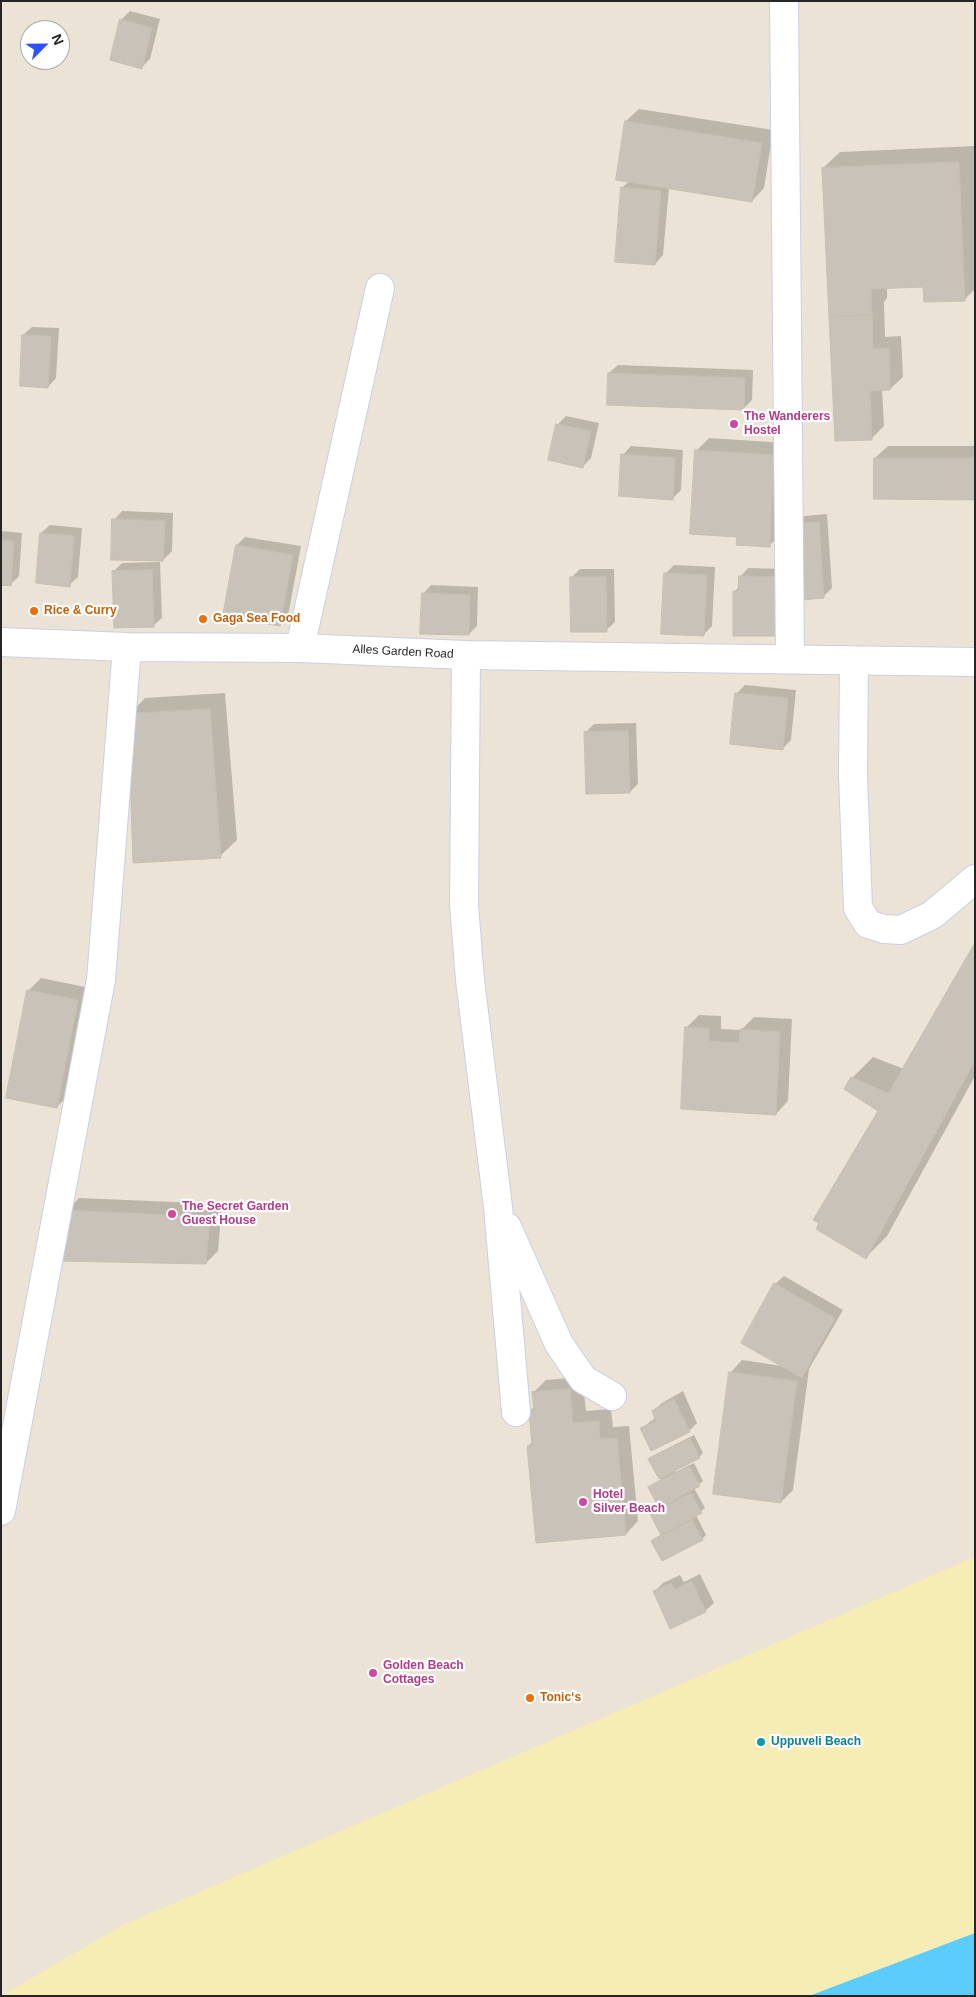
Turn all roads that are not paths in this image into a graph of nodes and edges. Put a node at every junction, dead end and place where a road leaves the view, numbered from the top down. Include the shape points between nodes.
1 (784, 1) edge
2 (380, 288) dead end
3 (1, 642) edge
4 (127, 647) junction
5 (300, 648) junction
6 (466, 655) junction
7 (797, 659) junction
8 (854, 661) junction
9 (975, 662) edge
10 (975, 879) edge
11 (498, 1207) junction
12 (612, 1396) dead end
13 (516, 1412) dead end
14 (1, 1511) edge

1 - 7 street
2 - 5 street
3 - 4 street, Alles Garden Road
4 - 5 street, Alles Garden Road
4 - 14 street via 101,980
5 - 6 street, Alles Garden Road
6 - 7 street, Alles Garden Road
6 - 11 street via 464,905
7 - 8 street, Alles Garden Road
8 - 9 street, Alles Garden Road
8 - 10 street via 858,908 868,924 901,930 932,915
11 - 12 street via 559,1344 583,1379
11 - 13 street

